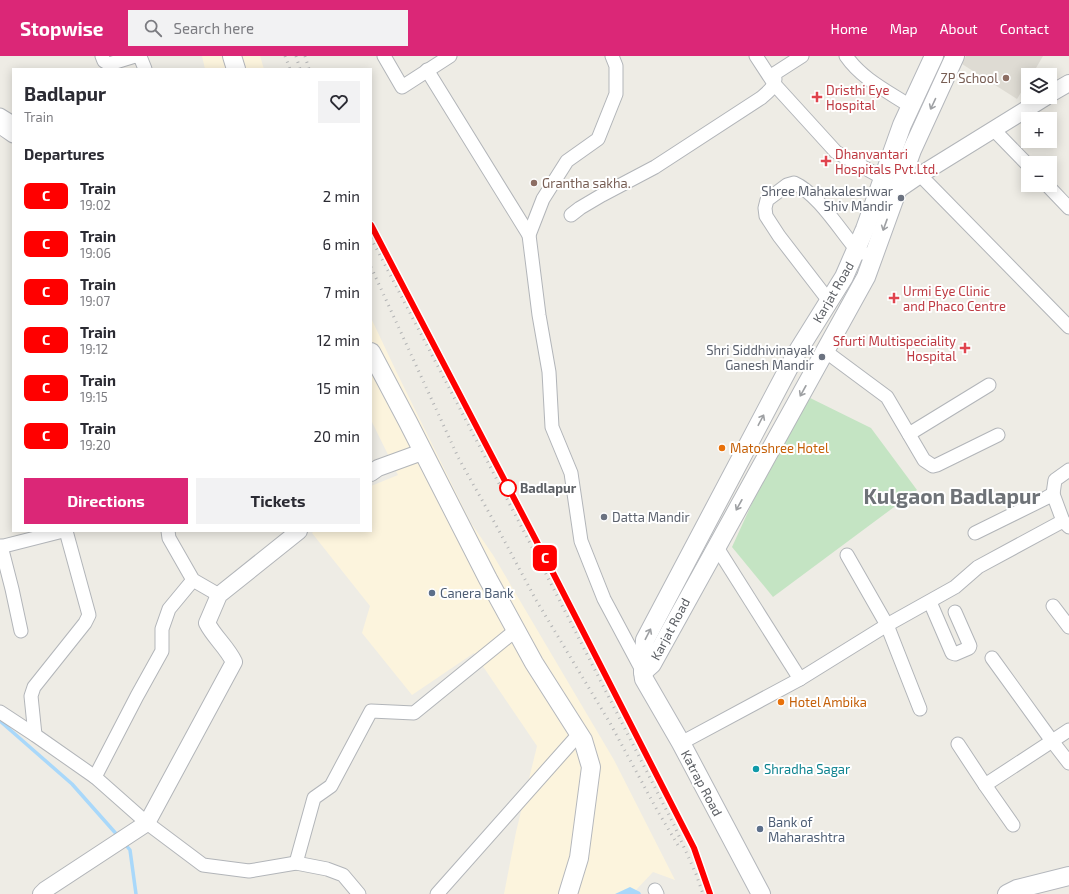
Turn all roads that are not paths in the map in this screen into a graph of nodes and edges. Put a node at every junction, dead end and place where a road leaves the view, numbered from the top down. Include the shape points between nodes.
1 (102, 56) edge
2 (136, 56) edge
3 (232, 56) edge
4 (384, 56) edge
5 (450, 56) edge
6 (612, 56) edge
7 (756, 56) edge
8 (761, 56) edge
9 (802, 56) edge
10 (846, 56) edge
11 (934, 56) edge
12 (955, 56) edge
13 (145, 68) edge
14 (236, 68) edge
15 (427, 70) junction
16 (774, 80) junction
17 (1069, 83) edge
18 (1057, 90) edge
19 (1034, 104) edge
20 (910, 106) junction
21 (4, 122) edge
22 (993, 128) junction
23 (12, 134) edge
24 (1021, 158) edge
25 (920, 175) junction
26 (883, 178) junction
27 (898, 190) junction
28 (1054, 192) edge
29 (1069, 208) edge
30 (571, 215) dead end
31 (529, 235) junction
32 (856, 250) junction
33 (873, 258) junction
34 (829, 301) junction
35 (1069, 326) edge
36 (825, 351) junction
37 (372, 354) edge
38 (989, 385) dead end
39 (909, 434) junction
40 (998, 435) dead end
41 (422, 452) junction
42 (1069, 470) edge
43 (372, 473) edge
44 (1052, 494) junction
45 (1066, 524) edge
46 (59, 532) edge
47 (66, 532) edge
48 (168, 532) edge
49 (298, 532) edge
50 (975, 533) dead end
51 (716, 546) junction
52 (0, 547) edge
53 (847, 555) dead end
54 (193, 580) junction
55 (219, 595) junction
56 (930, 602) junction
57 (1053, 606) dead end
58 (955, 612) dead end
59 (887, 625) junction
60 (1069, 627) edge
61 (516, 630) junction
62 (21, 631) dead end
63 (992, 658) dead end
64 (643, 672) junction
65 (800, 679) junction
66 (920, 709) dead end
67 (0, 712) edge
68 (1069, 730) edge
69 (579, 734) junction
70 (35, 735) junction
71 (1052, 741) junction
72 (681, 742) junction
73 (958, 744) dead end
74 (1069, 763) edge
75 (95, 777) junction
76 (985, 785) junction
77 (1014, 825) dead end
78 (142, 827) junction
79 (296, 863) junction
80 (1069, 876) edge
81 (43, 892) edge
82 (359, 894) edge
83 (437, 894) edge
84 (568, 894) edge
85 (761, 894) edge
86 (1007, 894) edge

1 - 2 street via 109,64
2 - 13 street via 141,59
3 - 14 main road
4 - 15 street via 402,87
5 - 15 street
6 - 31 street via 616,66 616,94 598,139 567,161 543,199
7 - 16 street
8 - 16 street
9 - 16 street
10 - 20 street via 867,79
11 - 20 main road, Karjat Road
12 -> 27 main road, Karjat Road via 912,150
15 - 31 street
16 - 26 street via 836,152
16 - 30 street via 761,98 655,167
17 - 18 street
19 - 22 street
20 - 26 main road, Karjat Road
21 - 23 street
22 - 24 street
22 - 25 street
25 - 27 street
25 - 35 street
26 - 27 street
26 - 32 main road, Karjat Road
27 -> 33 main road, Karjat Road
28 - 29 street
31 - 64 street via 548,372 552,427 571,473 581,541 604,599
32 - 33 street
32 - 34 main road, Karjat Road via 844,277
32 - 34 street via 804,187 794,183 787,185 767,200 766,216
33 - 36 main road, Karjat Road via 866,277
64 -> 34 main road, Karjat Road via 645,640 796,354
36 - 39 street via 887,397
36 -> 51 main road, Karjat Road
37 - 41 main road
38 - 39 street
39 - 40 street via 924,460 933,466
41 - 43 street via 378,468
41 - 61 main road
42 - 44 street via 1055,480
44 - 45 street
44 - 50 street
45 - 56 street via 978,567 955,588
46 - 52 street
47 - 70 street via 89,614 85,623 34,688 31,696
48 - 54 street
49 - 55 street
51 - 64 main road, Karjat Road via 652,664
51 - 65 street
52 - 62 street
53 - 59 street
54 - 55 street
54 - 75 street via 169,609 162,629 162,651
55 - 78 street via 207,623 234,662
56 - 58 street via 952,653 955,654 970,646
56 - 59 street
57 - 60 street
59 - 65 street
59 - 66 street
61 - 69 main road
61 - 79 street via 414,713 370,711 331,786 314,798
63 - 71 street
64 - 72 main road, Katrap Road
65 - 72 street
67 - 70 street
68 - 71 street
69 - 83 street
69 - 84 main road via 591,767 579,858
70 - 75 street
71 - 74 street
71 - 76 street
72 - 85 main road, Katrap Road
73 - 76 street
75 - 78 street
76 - 77 street
78 - 79 street via 202,865 249,871
78 - 81 street
79 - 82 street via 344,875
80 - 86 main road via 1017,889

